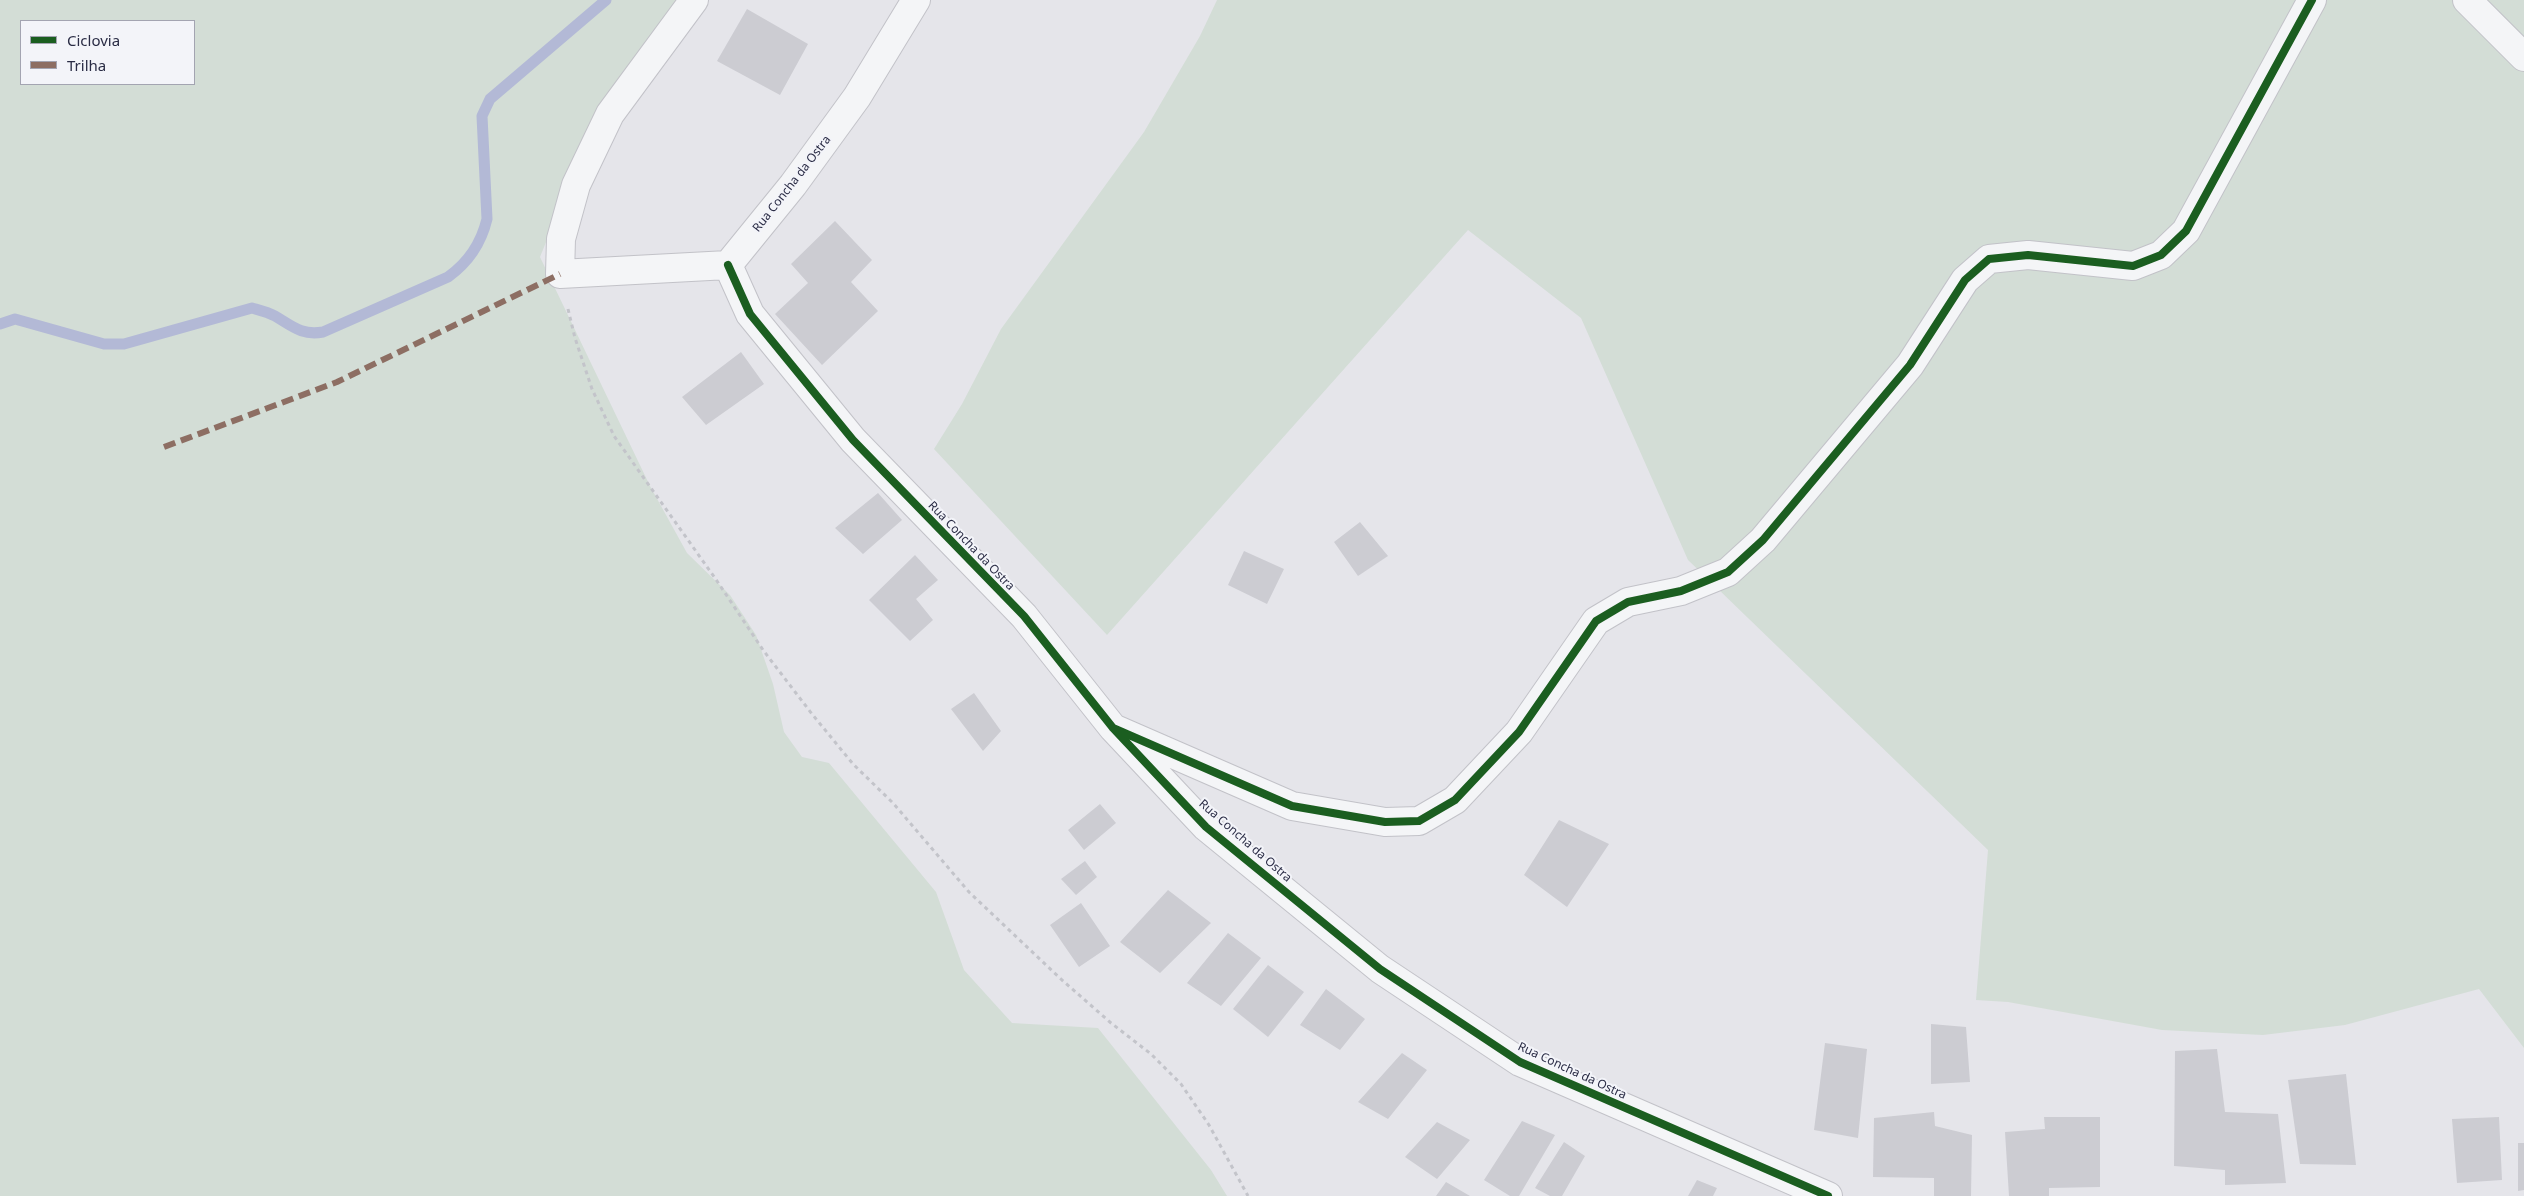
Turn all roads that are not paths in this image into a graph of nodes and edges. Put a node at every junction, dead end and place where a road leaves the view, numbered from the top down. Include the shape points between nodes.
1 (694, 0) edge
2 (916, 0) edge
3 (2312, 0) edge
4 (2467, 0) edge
5 (2524, 58) edge
6 (728, 265) junction
7 (1113, 728) junction
8 (1828, 1196) edge

1 - 6 street via 610,114 580,176 561,239 560,274
2 - 6 street, Rua Concha da Ostra via 857,97 793,185
3 - 7 street via 2186,231 2161,255 2133,266 2028,255 1989,259 1965,280 1910,365 1763,540 1728,572 1681,591 1628,602 1596,621 1519,732 1455,800 1419,821 1385,822 1292,806
4 - 5 street
6 - 7 street, Rua Concha da Ostra via 750,314 853,440 1024,616
7 - 8 street, Rua Concha da Ostra via 1214,833 1380,969 1520,1062

